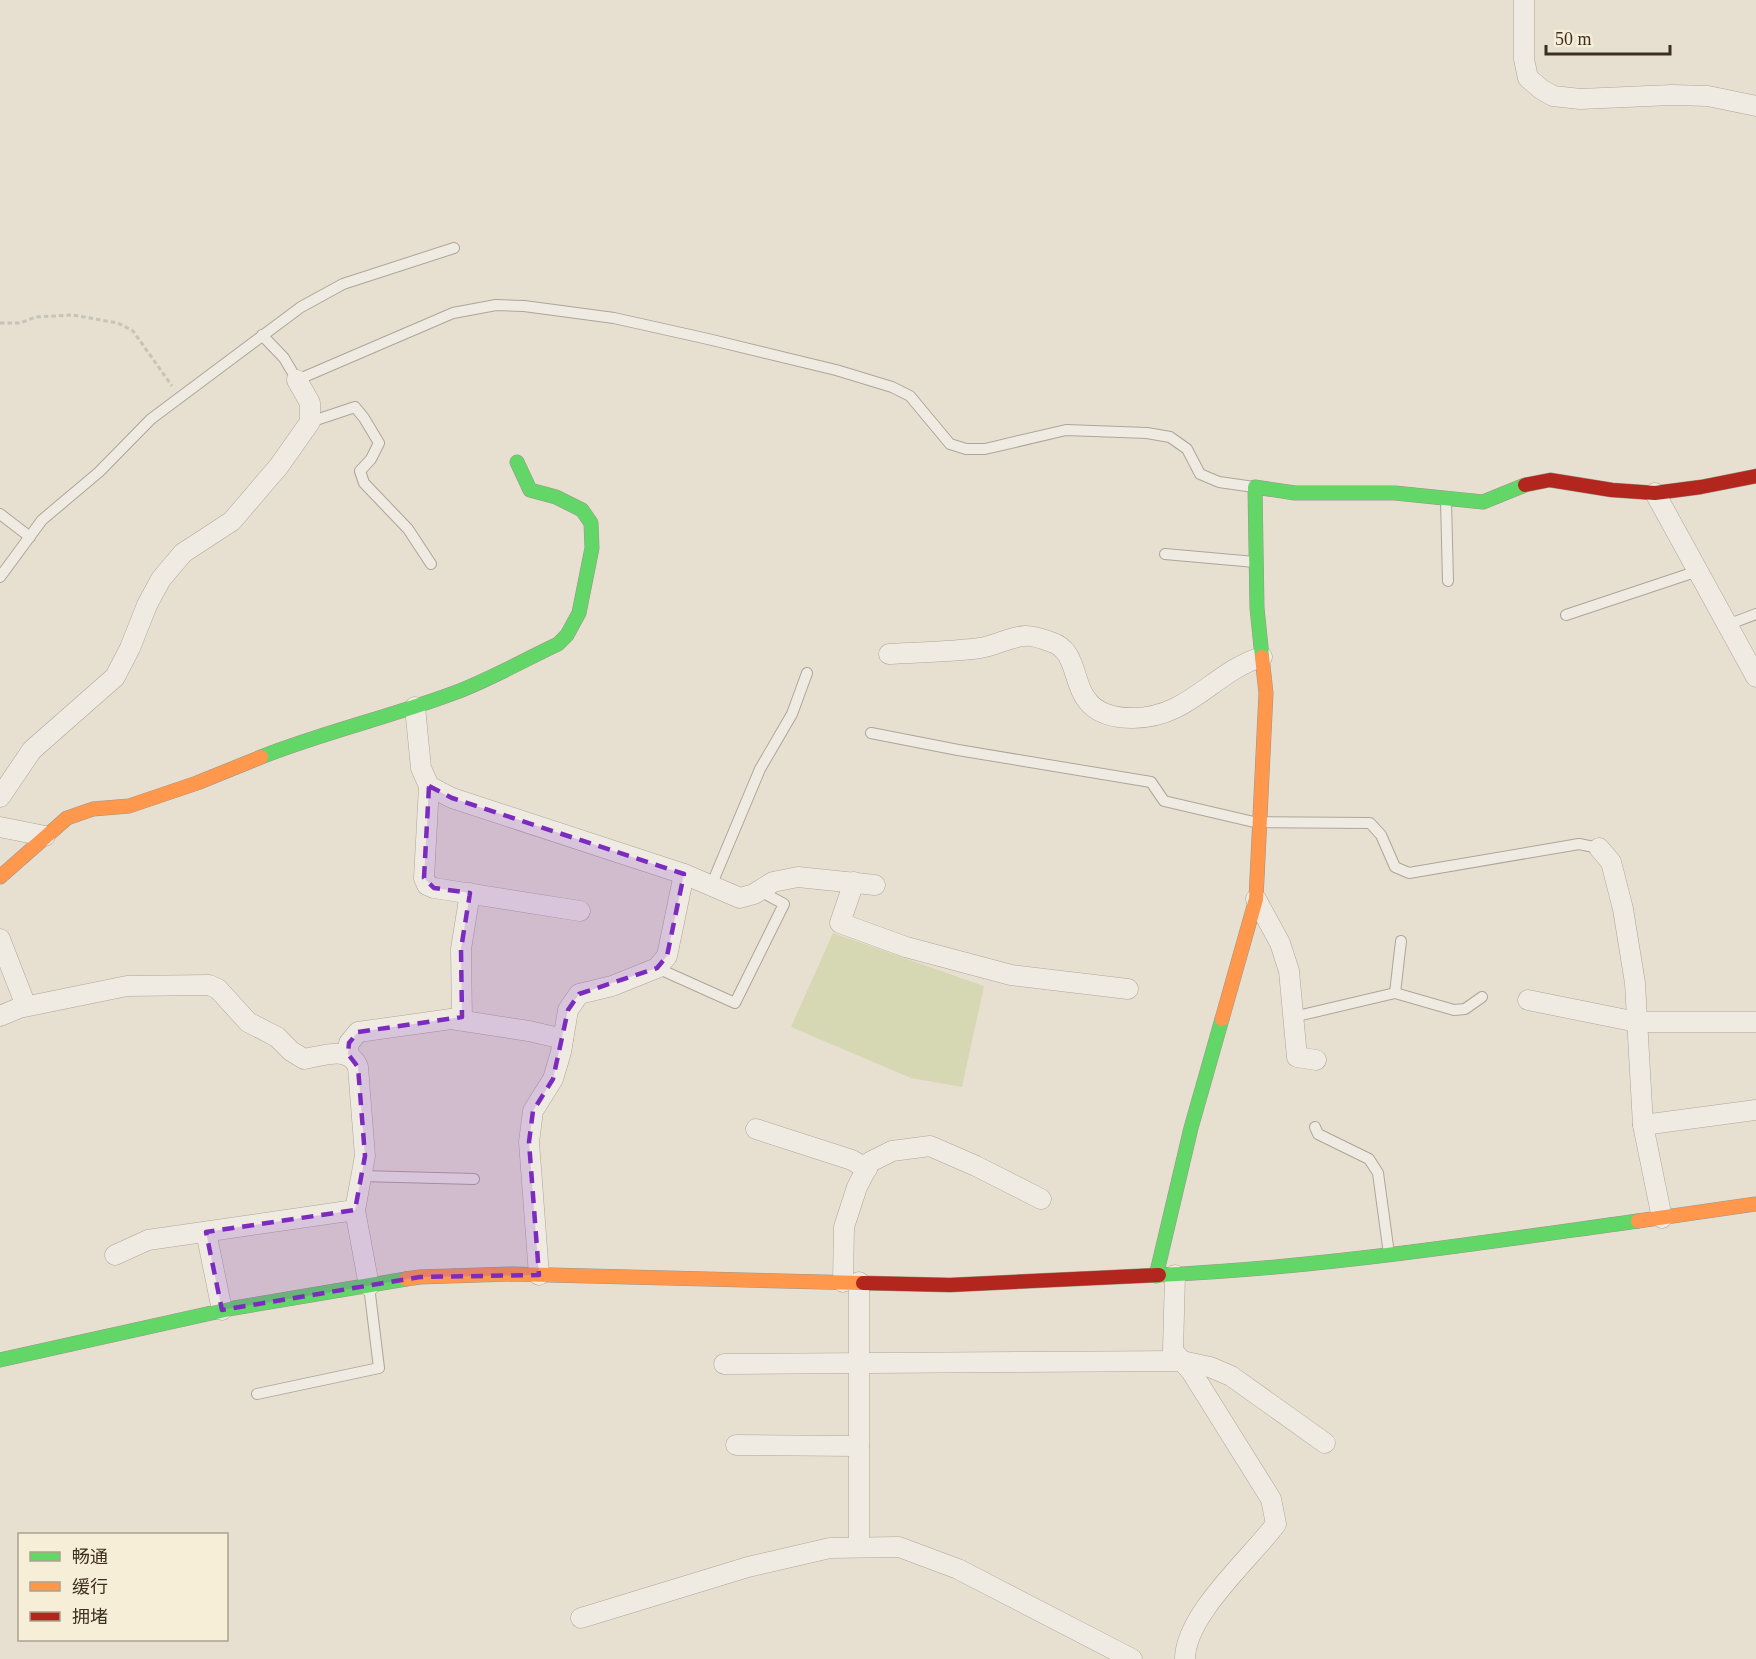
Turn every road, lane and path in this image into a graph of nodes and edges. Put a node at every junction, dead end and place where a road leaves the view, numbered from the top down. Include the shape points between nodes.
1 (1524, 0) edge
2 (1756, 106) edge
3 (454, 248) dead end
4 (0, 323) edge
5 (262, 335) junction
6 (297, 380) junction
7 (180, 397) junction
8 (310, 422) junction
9 (517, 462) dead end
10 (1756, 476) edge
11 (1255, 487) junction
12 (1655, 493) junction
13 (1446, 499) junction
14 (0, 514) edge
15 (30, 537) junction
16 (1165, 555) dead end
17 (1256, 562) junction
18 (431, 564) dead end
19 (1698, 571) junction
20 (0, 576) edge
21 (1448, 581) dead end
22 (1756, 614) edge
23 (1566, 615) dead end
24 (1727, 625) junction
25 (889, 654) dead end
26 (1262, 657) junction
27 (807, 673) dead end
28 (1756, 677) edge
29 (415, 707) junction
30 (871, 733) dead end
31 (429, 786) junction
32 (0, 797) edge
33 (1261, 822) junction
34 (0, 827) edge
35 (45, 836) junction
36 (1599, 848) joint
37 (684, 874) junction
38 (0, 877) edge
39 (854, 882) junction
40 (875, 885) dead end
41 (711, 886) junction
42 (759, 891) junction
43 (470, 893) junction
44 (1256, 899) junction
45 (580, 911) dead end
46 (0, 939) edge
47 (1401, 941) dead end
48 (657, 968) junction
49 (1128, 989) dead end
50 (1395, 993) junction
51 (1482, 997) dead end
52 (1528, 1000) dead end
53 (26, 1006) junction
54 (0, 1016) edge
55 (1293, 1017) junction
56 (462, 1020) junction
57 (1637, 1022) junction
58 (1756, 1022) edge
59 (563, 1040) junction
60 (348, 1054) junction
61 (1316, 1060) dead end
62 (1756, 1110) edge
63 (1643, 1125) junction
64 (1315, 1127) dead end
65 (756, 1129) dead end
66 (867, 1169) junction
67 (361, 1176) junction
68 (474, 1179) dead end
69 (1041, 1198) dead end
70 (1756, 1204) edge
71 (355, 1210) junction
72 (1662, 1218) junction
73 (206, 1232) junction
74 (1389, 1254) junction
75 (115, 1255) dead end
76 (539, 1275) junction
77 (1166, 1275) junction
78 (851, 1282) junction
79 (369, 1286) junction
80 (222, 1310) junction
81 (0, 1360) edge
82 (1182, 1360) junction
83 (860, 1363) junction
84 (724, 1364) dead end
85 (257, 1394) dead end
86 (1325, 1443) dead end
87 (736, 1445) dead end
88 (859, 1446) junction
89 (859, 1547) junction
90 (581, 1618) dead end
91 (1132, 1659) edge
92 (1185, 1659) edge

1 - 2 street via 1524,59 1528,78 1553,96 1708,96
3 - 5 lane via 343,285 301,307
4 - 7 path via 73,315 118,323 133,331
5 - 6 lane via 284,358
5 - 7 lane
6 - 8 street via 310,403
6 - 11 lane via 453,313 496,305 524,306 614,318 687,334 892,387 910,396 950,444 966,449 985,449 1066,430 1147,433 1170,437 1187,449 1200,474 1219,482
7 - 15 lane via 42,520
8 - 18 lane via 355,407 379,443 360,471 364,483 408,530
8 - 32 street via 232,521 183,553 161,579 115,677 32,750
9 - 29 street via 530,490 582,510 591,523 592,548 579,614 558,644 457,692
10 - 12 street
11 - 13 street via 1295,493 1395,493
11 - 17 street
12 - 13 street via 1550,480 1524,485 1483,502
12 - 19 street
13 - 21 lane
14 - 15 lane
15 - 20 lane
16 - 17 lane
17 - 26 street
19 - 23 lane
19 - 24 street
22 - 24 lane
24 - 28 street
25 - 26 street via 981,648 1024,636 1053,642 1067,652 1087,702 1103,714 1133,718 1165,713 1246,662
26 - 33 street via 1266,693
27 - 41 lane via 792,714 760,769
29 - 31 street via 421,768
29 - 35 street via 306,739 129,806 93,809 67,818
30 - 33 lane via 1150,782 1164,801
31 - 37 street via 452,798
31 - 43 street via 424,878 434,888
33 - 36 lane via 1370,823 1381,835 1395,867 1409,873 1579,844
33 - 44 street
34 - 35 street
35 - 38 street
36 - 57 street via 1611,862 1623,909
37 - 41 street
37 - 48 street via 667,956
39 - 40 street
39 - 42 street via 798,877 773,882
39 - 49 street via 840,923 906,947 1011,975
41 - 42 street via 740,898
42 - 48 lane via 784,904 735,1003
43 - 45 street
43 - 56 street via 460,949
44 - 55 street via 1280,943 1289,971
44 - 77 street via 1191,1128
46 - 53 street
47 - 50 lane
48 - 59 street via 579,994 568,1010
50 - 51 lane via 1454,1010 1465,1009
50 - 55 lane
52 - 57 street
53 - 54 street
53 - 60 street via 127,986 209,985 218,989 248,1022 277,1037 304,1059
55 - 61 street via 1297,1057
56 - 59 street
56 - 60 street via 358,1032 349,1043
57 - 58 street
57 - 63 street
59 - 76 street via 553,1079 532,1111 529,1142
60 - 67 street via 358,1067 365,1156
62 - 63 street
63 - 72 street
64 - 74 lane via 1318,1134 1369,1159 1378,1173
65 - 66 street via 852,1160
66 - 69 street via 870,1162 892,1151 930,1146
66 - 78 street via 844,1227
67 - 68 lane
67 - 71 street
70 - 72 street
71 - 73 street
71 - 79 street
72 - 74 street
73 - 75 street via 148,1240
73 - 80 street
74 - 77 street via 1232,1272
76 - 78 street
76 - 79 street via 420,1277
77 - 78 street via 950,1285
77 - 82 street via 1173,1351
78 - 83 street
79 - 80 street
79 - 85 lane via 379,1368
80 - 81 street
82 - 83 street
82 - 86 street via 1231,1376
82 - 92 street via 1271,1499 1276,1524 1201,1615 1185,1650
83 - 84 street
83 - 88 street
87 - 88 street
88 - 89 street
89 - 90 street via 830,1548 748,1567
89 - 91 street via 899,1547 958,1569

